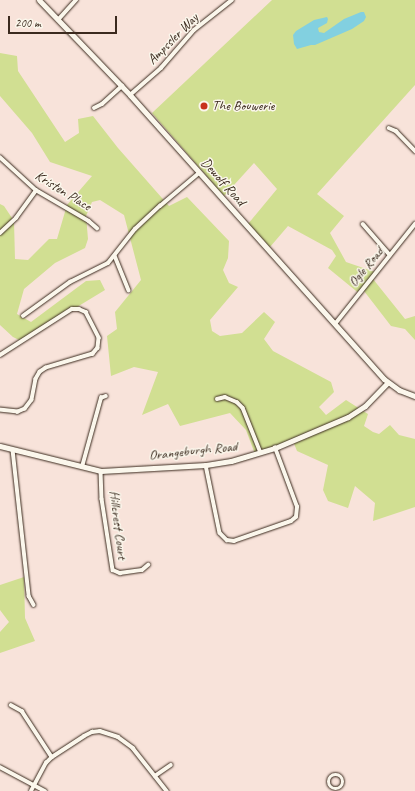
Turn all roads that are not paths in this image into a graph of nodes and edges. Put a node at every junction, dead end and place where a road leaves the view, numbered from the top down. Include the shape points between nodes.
1 (39, 0) edge
2 (76, 0) edge
3 (232, 0) edge
4 (58, 20) junction
5 (122, 86) junction
6 (130, 95) junction
7 (94, 108) dead end
8 (389, 128) dead end
9 (415, 151) edge
10 (0, 157) edge
11 (199, 173) junction
12 (36, 190) junction
13 (363, 224) dead end
14 (415, 224) edge
15 (97, 228) dead end
16 (0, 234) edge
17 (390, 255) junction
18 (115, 256) junction
19 (129, 290) dead end
20 (22, 316) dead end
21 (335, 324) junction
22 (0, 355) edge
23 (387, 383) junction
24 (106, 396) dead end
25 (415, 396) edge
26 (217, 399) dead end
27 (0, 410) edge
28 (0, 446) edge
29 (275, 448) junction
30 (13, 450) junction
31 (261, 453) junction
32 (206, 465) junction
33 (82, 467) junction
34 (101, 471) junction
35 (148, 565) dead end
36 (34, 605) dead end
37 (11, 705) dead end
38 (52, 757) junction
39 (171, 765) dead end
40 (0, 767) edge
41 (155, 776) junction
42 (35, 785) junction
43 (331, 787) dead end
44 (31, 791) edge
45 (45, 791) edge
46 (167, 791) edge
47 (328, 791) edge

1 - 4 main road, Dewolf Road
2 - 4 street
3 - 6 street, Ampssler Way via 194,30 161,68
4 - 5 main road, Dewolf Road
5 - 6 main road, Dewolf Road
5 - 7 street
6 - 11 main road, Dewolf Road
8 - 9 street via 396,131
10 - 12 street, Kristen Place
11 - 18 street via 135,229
11 - 21 main road, Dewolf Road
12 - 15 street, Kristen Place
12 - 16 street via 16,218
13 - 17 street
14 - 17 street, Ogle Road
17 - 21 street, Ogle Road
18 - 19 street
18 - 20 street via 108,263 70,282
21 - 23 main road, Dewolf Road
22 - 27 street via 72,309 86,312 100,341 93,354 46,368 38,375 28,407 18,412
23 - 25 main road
23 - 29 main road, Orangeburgh Road via 365,406 348,417
24 - 33 street via 101,398
26 - 31 street via 225,397 243,408
28 - 30 main road, Orangeburgh Road
29 - 31 main road, Orangeburgh Road
29 - 32 street via 297,507 296,517 234,541 224,539 220,533
30 - 33 main road, Orangeburgh Road
30 - 36 street via 28,596
31 - 32 main road, Orangeburgh Road
32 - 34 main road, Orangeburgh Road
33 - 34 main road, Orangeburgh Road
34 - 35 street, Hillcrest Court via 102,499 113,570 120,573 142,570
37 - 38 street via 22,711
38 - 41 street via 88,734 100,731 128,743
38 - 42 street via 46,763
39 - 41 street
40 - 42 street
41 - 46 street
42 - 44 street
42 - 45 street
43 - 47 street

